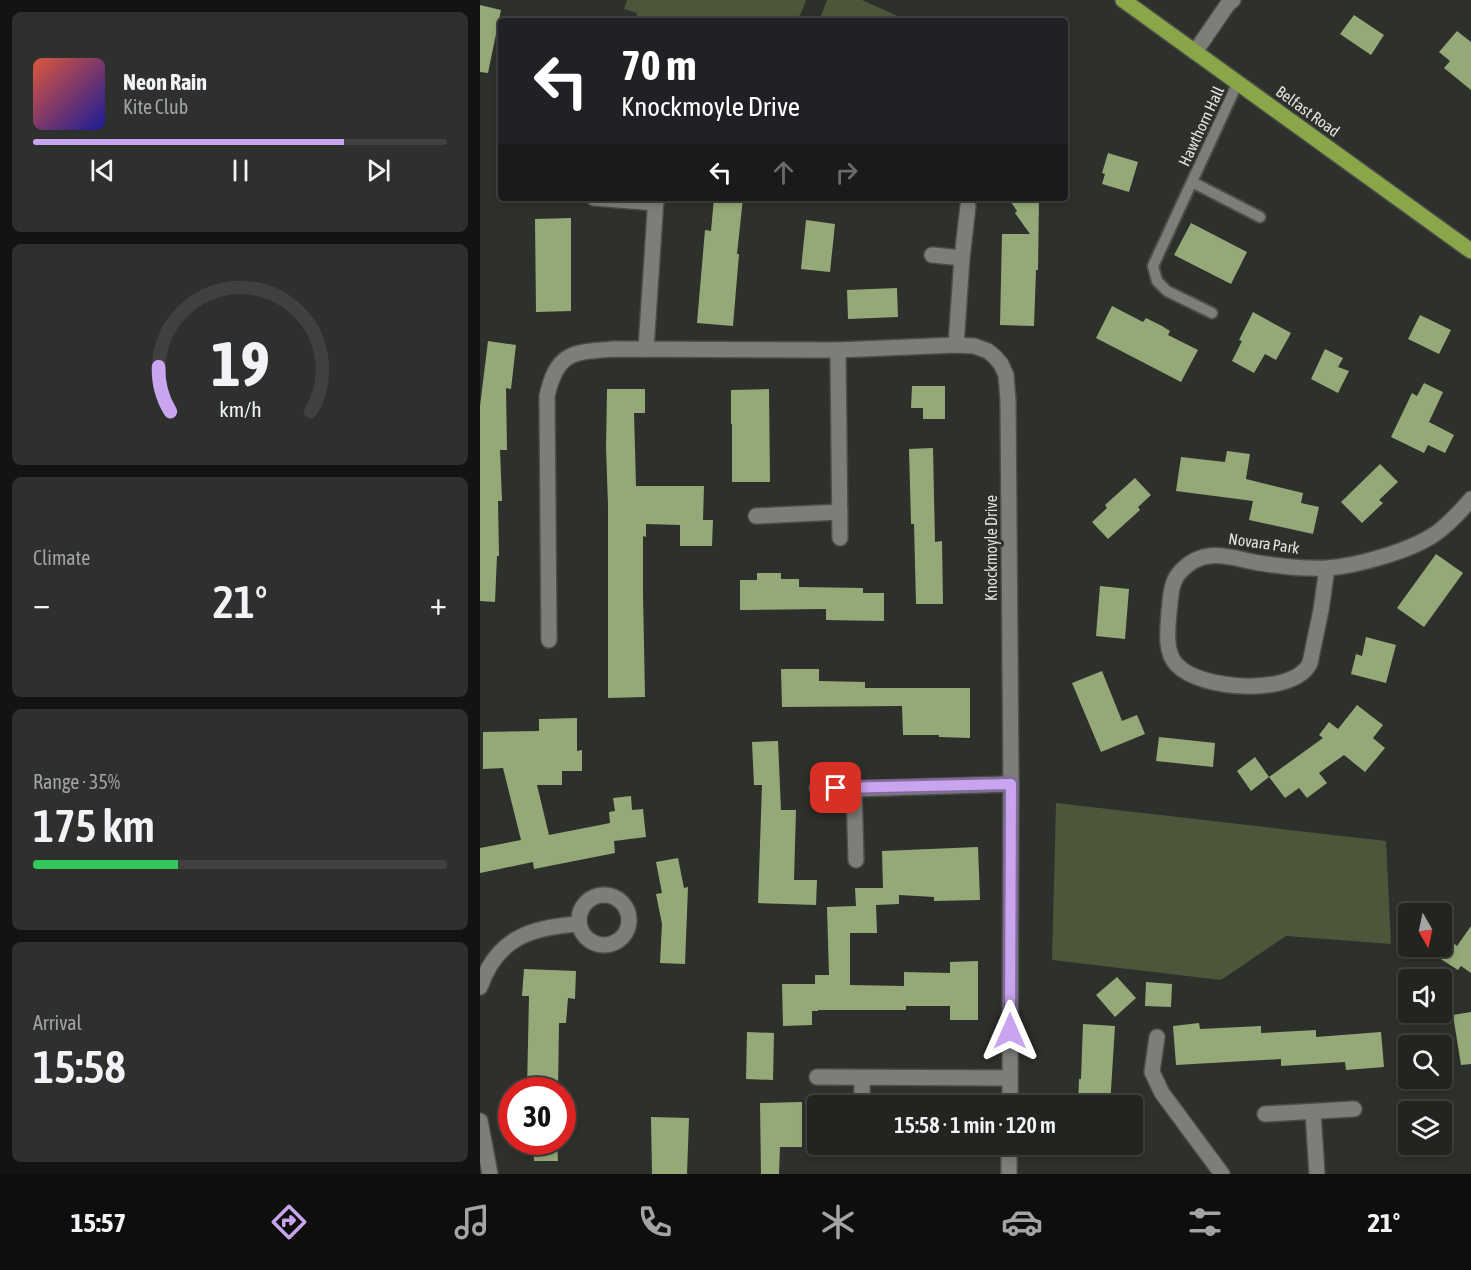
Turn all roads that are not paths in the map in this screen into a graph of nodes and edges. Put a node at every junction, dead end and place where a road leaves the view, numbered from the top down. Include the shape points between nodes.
1 (1123, 0) edge
2 (1233, 0) edge
3 (1195, 52) junction
4 (1238, 82) junction
5 (1192, 183) junction
6 (656, 201) edge
7 (968, 206) dead end
8 (1260, 218) dead end
9 (1471, 251) edge
10 (932, 255) dead end
11 (962, 258) junction
12 (1212, 313) dead end
13 (956, 345) junction
14 (646, 350) junction
15 (837, 350) junction
16 (1471, 500) edge
17 (840, 512) junction
18 (756, 516) dead end
19 (840, 538) dead end
20 (1327, 568) junction
21 (549, 640) dead end
22 (1011, 784) junction
23 (817, 788) dead end
24 (854, 789) junction
25 (856, 860) dead end
26 (579, 924) dead end
27 (480, 987) edge
28 (1156, 1037) dead end
29 (818, 1077) dead end
30 (862, 1078) junction
31 (1010, 1078) junction
32 (862, 1095) edge
33 (1010, 1095) edge
34 (1354, 1109) dead end
35 (1313, 1112) junction
36 (1265, 1114) dead end
37 (480, 1121) edge
38 (1010, 1155) edge
39 (490, 1174) edge
40 (1009, 1174) edge
41 (1222, 1174) edge
42 (1317, 1174) edge

1 - 3 main road, Belfast Road
2 - 3 street
3 - 4 main road, Belfast Road
4 - 5 lane, Hawthorn Hall
4 - 9 main road, Belfast Road
5 - 8 lane, Hawthorn Hall
5 - 12 lane, Hawthorn Hall via 1153,266 1157,281 1167,291
6 - 14 street
7 - 11 street
10 - 11 street
11 - 13 street
13 - 15 street, Knockmoyle Drive
13 - 22 street, Knockmoyle Drive via 988,351 1006,375
14 - 15 street, Knockmoyle Drive
14 - 21 street, Knockmoyle Drive via 582,351 562,362 551,380 547,396
15 - 17 street
16 - 20 street, Novara Park via 1433,535 1399,552
17 - 18 street
17 - 19 street
20 - 20 street, Novara Park via 1310,663 1297,677 1264,685 1228,686 1191,675 1177,665 1168,643 1171,590 1189,562 1215,554 1261,563
22 - 24 street
22 - 31 street, Knockmoyle Drive
23 - 24 street
24 - 25 street
26 - 27 street via 545,928 509,943 491,962
28 - 41 street via 1152,1071 1162,1094
29 - 30 street
30 - 31 street
30 - 32 street
31 - 33 street, Knockmoyle Drive
34 - 35 street
35 - 36 street
35 - 42 street
37 - 39 street
38 - 40 street

